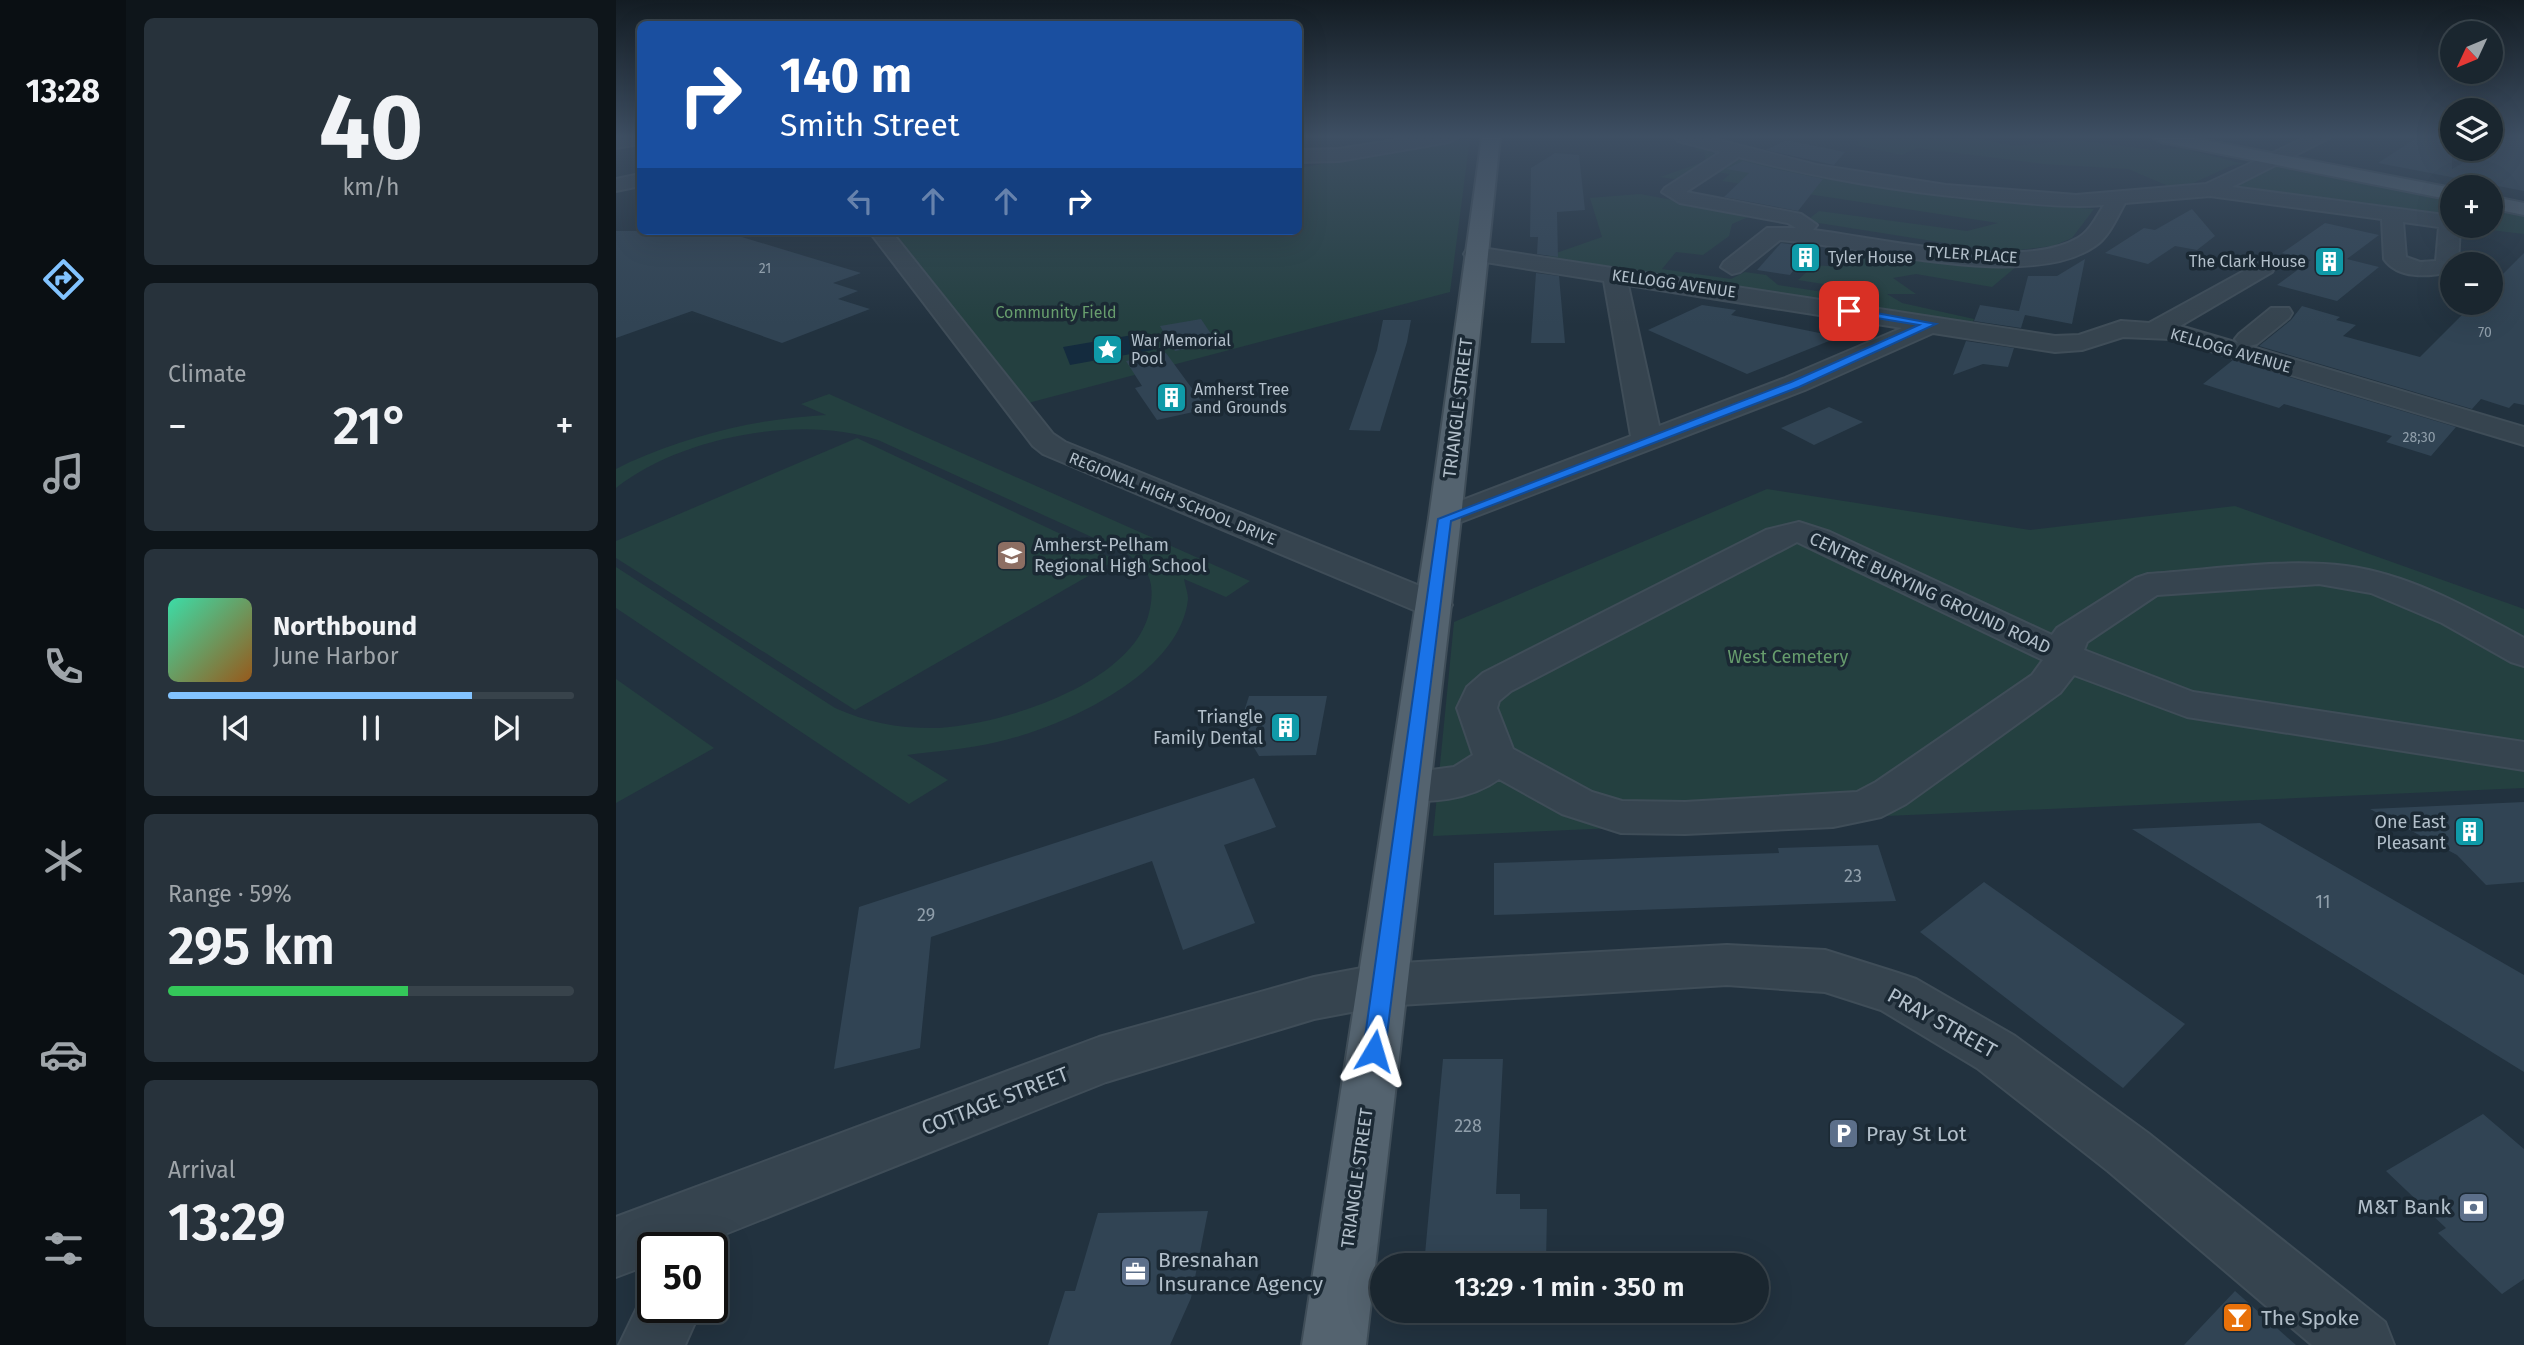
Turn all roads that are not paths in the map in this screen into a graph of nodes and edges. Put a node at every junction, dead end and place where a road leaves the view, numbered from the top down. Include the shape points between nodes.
1 (1482, 200) edge
2 (1695, 200) edge
3 (2040, 200) edge
4 (2117, 200) joint
5 (2281, 200) edge
6 (2503, 205) edge
7 (2524, 209) edge
8 (2392, 215) junction
9 (2440, 221) edge
10 (883, 235) edge
11 (1805, 236) junction
12 (2450, 238) edge
13 (1475, 254) junction
14 (1732, 267) dead end
15 (2264, 267) dead end
16 (1614, 274) junction
17 (2280, 313) dead end
18 (1931, 324) junction
19 (2157, 329) junction
20 (2241, 344) junction
21 (2524, 436) edge
22 (1647, 441) junction
23 (1445, 519) junction
24 (1434, 605) junction
25 (2524, 654) edge
26 (2063, 655) junction
27 (2524, 755) edge
28 (1495, 758) junction
29 (1409, 786) junction
30 (1383, 985) junction
31 (710, 1227) edge
32 (616, 1247) edge
33 (662, 1323) edge
34 (651, 1345) edge
35 (1334, 1345) edge
36 (2362, 1345) edge

1 - 13 main road, TRIANGLE STREET
2 - 11 street via 1794,218 1809,228
3 - 4 street
4 - 11 street, TYLER PLACE via 2095,236 2084,245 2038,257 1972,257
5 - 8 street
6 - 7 main road
8 - 9 street
8 - 12 street via 2392,253 2400,265 2437,269 2447,265
10 - 24 street, REGIONAL HIGH SCHOOL DRIVE via 1043,440 1054,448
11 - 14 street, TYLER PLACE via 1772,234
13 - 16 street, KELLOGG AVENUE
13 - 23 main road, TRIANGLE STREET
15 - 19 street
16 - 18 street, KELLOGG AVENUE
16 - 22 street
17 - 20 street
18 - 19 street, KELLOGG AVENUE via 2055,344 2082,342 2121,329
18 - 22 street via 1795,384
19 - 20 street, KELLOGG AVENUE
20 - 21 street, KELLOGG AVENUE via 2369,375 2372,379 2364,389
22 - 23 street
23 - 24 main road, TRIANGLE STREET
24 - 29 main road, TRIANGLE STREET
25 - 26 street via 2455,615 2383,586 2319,574 2148,585 2070,636
26 - 27 street, CENTRE BURYING GROUND ROAD via 2187,704
26 - 28 street via 2046,684 1902,786 1866,806 1833,811 1621,817 1577,803
26 - 28 street, CENTRE BURYING GROUND ROAD via 1799,532 1778,537 1497,682 1481,696 1477,708
28 - 29 street via 1489,766 1455,783
29 - 30 main road, TRIANGLE STREET
30 - 31 street, COTTAGE STREET via 1314,998 1099,1061
30 - 35 main road, TRIANGLE STREET
30 - 36 street, PRAY STREET via 1727,965 1825,971 1898,994 1996,1052 2128,1152
31 - 32 street, COTTAGE STREET
33 - 34 street

